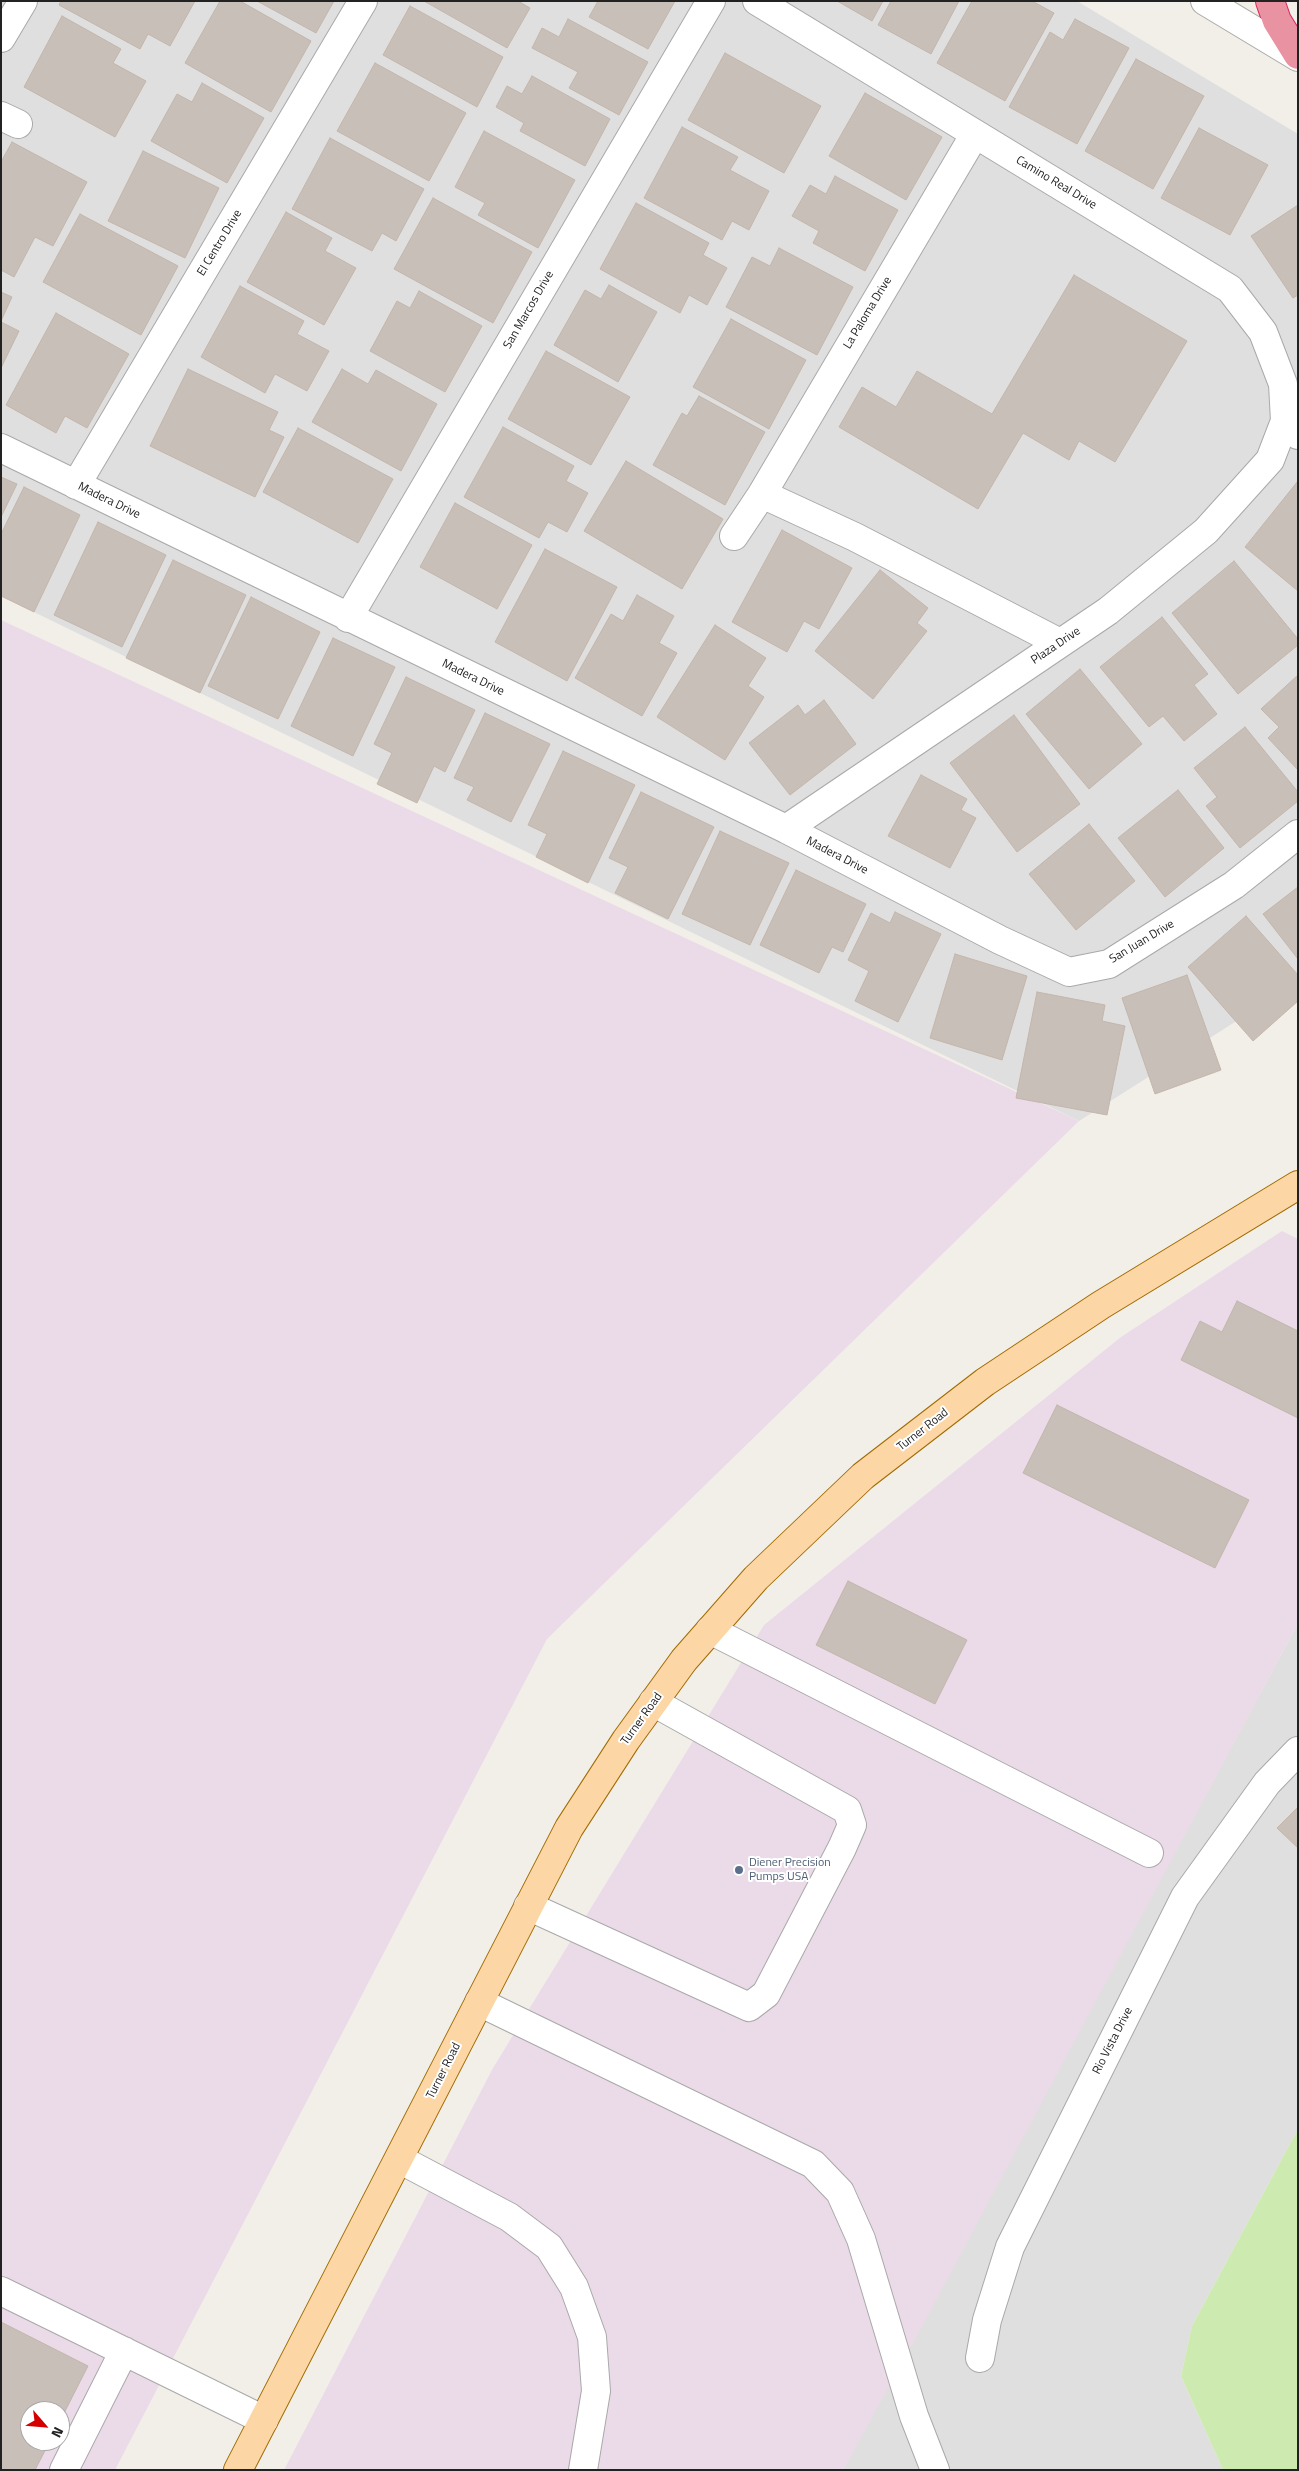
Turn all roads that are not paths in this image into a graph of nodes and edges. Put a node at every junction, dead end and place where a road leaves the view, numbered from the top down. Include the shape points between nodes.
1 (23, 1) edge
2 (363, 1) edge
3 (711, 1) edge
4 (757, 1) edge
5 (1205, 1) edge
6 (1270, 1) edge
7 (1, 38) edge
8 (1298, 56) edge
9 (975, 134) junction
10 (1294, 425) edge
11 (1, 448) edge
12 (76, 485) junction
13 (762, 494) junction
14 (734, 536) dead end
15 (348, 618) junction
16 (1060, 642) junction
17 (786, 830) junction
18 (1298, 834) edge
19 (943, 911) joint
20 (1298, 1185) edge
21 (710, 1630) junction
22 (653, 1702) junction
23 (1298, 1752) edge
24 (1149, 1853) dead end
25 (528, 1906) junction
26 (479, 2002) junction
27 (399, 2159) junction
28 (1, 2291) edge
29 (124, 2351) junction
30 (980, 2358) dead end
31 (264, 2420) junction
32 (64, 2470) edge
33 (238, 2470) edge
34 (583, 2470) edge
35 (935, 2470) edge

1 - 7 street
2 - 12 street, El Centro Drive
3 - 15 street, San Marcos Drive
4 - 9 street, Camino Real Drive
5 - 8 street
6 - 8 highway via 1277,21
9 - 10 street, Camino Real Drive via 1230,289 1263,332 1283,384
9 - 13 street, La Paloma Drive
10 - 16 street, Plaza Drive via 1270,460 1206,531 1108,611
11 - 12 street, Madera Drive
12 - 15 street, Madera Drive
13 - 14 street, La Paloma Drive
13 - 16 street via 855,537
15 - 17 street, Madera Drive
16 - 17 street, Plaza Drive
17 - 19 street, Madera Drive
18 - 19 street, San Juan Drive via 1234,885 1109,964 1068,972
20 - 21 main road, Turner Road via 1101,1304 985,1382 863,1476 756,1578
21 - 22 main road, Turner Road
21 - 24 street
22 - 25 main road, Turner Road via 569,1828
22 - 25 street via 847,1810 852,1825 842,1848 766,1994 749,2007
23 - 30 street, Rio Vista Drive via 1268,1783 1184,1897 1010,2247 987,2320
25 - 26 main road, Turner Road
26 - 27 main road, Turner Road
26 - 35 street via 813,2164 840,2192 861,2239 914,2416
27 - 31 main road, Turner Road
27 - 34 street via 509,2217 549,2246 574,2287 592,2337 596,2391
28 - 29 street
29 - 31 street
29 - 32 street
31 - 33 main road, Turner Road

